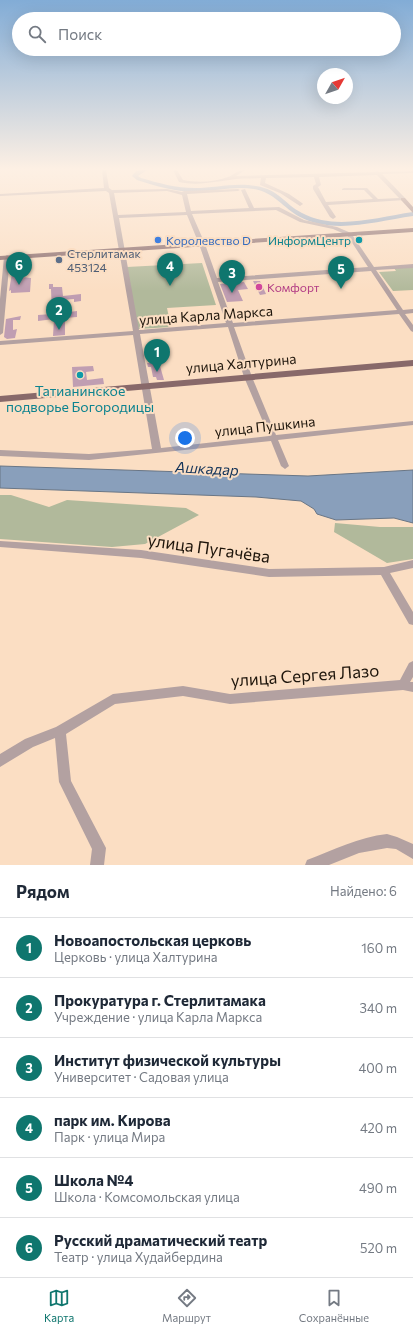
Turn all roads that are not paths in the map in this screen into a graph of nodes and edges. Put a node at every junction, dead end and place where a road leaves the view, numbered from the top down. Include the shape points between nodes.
1 (114, 210) edge
2 (230, 210) edge
3 (282, 210) edge
4 (329, 210) edge
5 (189, 213) junction
6 (116, 217) junction
7 (333, 217) dead end
8 (413, 230) edge
9 (348, 234) junction
10 (202, 244) junction
11 (123, 250) junction
12 (4, 257) edge
13 (413, 266) edge
14 (373, 270) junction
15 (215, 280) junction
16 (413, 311) edge
17 (401, 312) junction
18 (229, 326) junction
19 (413, 330) edge
20 (0, 333) edge
21 (136, 333) junction
22 (0, 343) edge
23 (413, 363) edge
24 (248, 377) junction
25 (144, 386) junction
26 (0, 399) edge
27 (413, 423) edge
28 (273, 439) junction
29 (157, 451) junction
30 (0, 453) edge
31 (285, 466) dead end
32 (0, 544) edge
33 (413, 564) edge
34 (384, 571) junction
35 (413, 621) edge
36 (413, 666) edge
37 (408, 686) edge
38 (60, 731) junction
39 (0, 761) edge
40 (413, 852) edge
41 (97, 865) edge
42 (312, 865) edge

1 - 6 street
2 - 5 street
3 - 9 street via 302,221 335,228
4 - 7 street
5 - 6 street
5 - 10 street
6 - 11 street
8 - 9 main road
9 - 10 main road
9 - 14 street
10 - 11 main road
10 - 15 street
11 - 12 main road
11 - 21 street
12 - 20 street
13 - 14 street
14 - 15 street
14 - 17 street
15 - 18 street
16 - 17 street, улица Карла Маркса
17 - 18 street, улица Карла Маркса
17 - 19 street
18 - 21 street, улица Карла Маркса
18 - 24 street
21 - 22 street, улица Карла Маркса
21 - 25 street
23 - 24 main road, улица Халтурина
24 - 25 main road, улица Халтурина
24 - 28 street
25 - 26 main road, улица Халтурина
25 - 29 street
27 - 28 street, улица Пушкина
28 - 29 street, улица Пушкина
28 - 31 street
29 - 30 street, улица Пушкина via 89,457
32 - 34 street, улица Пугачёва via 141,554 269,574
33 - 34 street, улица Пугачёва
34 - 35 street
36 - 37 street
37 - 38 street, улица Сергея Лазо via 230,699 183,691 114,699
38 - 39 street, улица Сергея Лазо via 29,743
38 - 41 street via 65,782 99,848
40 - 42 street via 387,841

